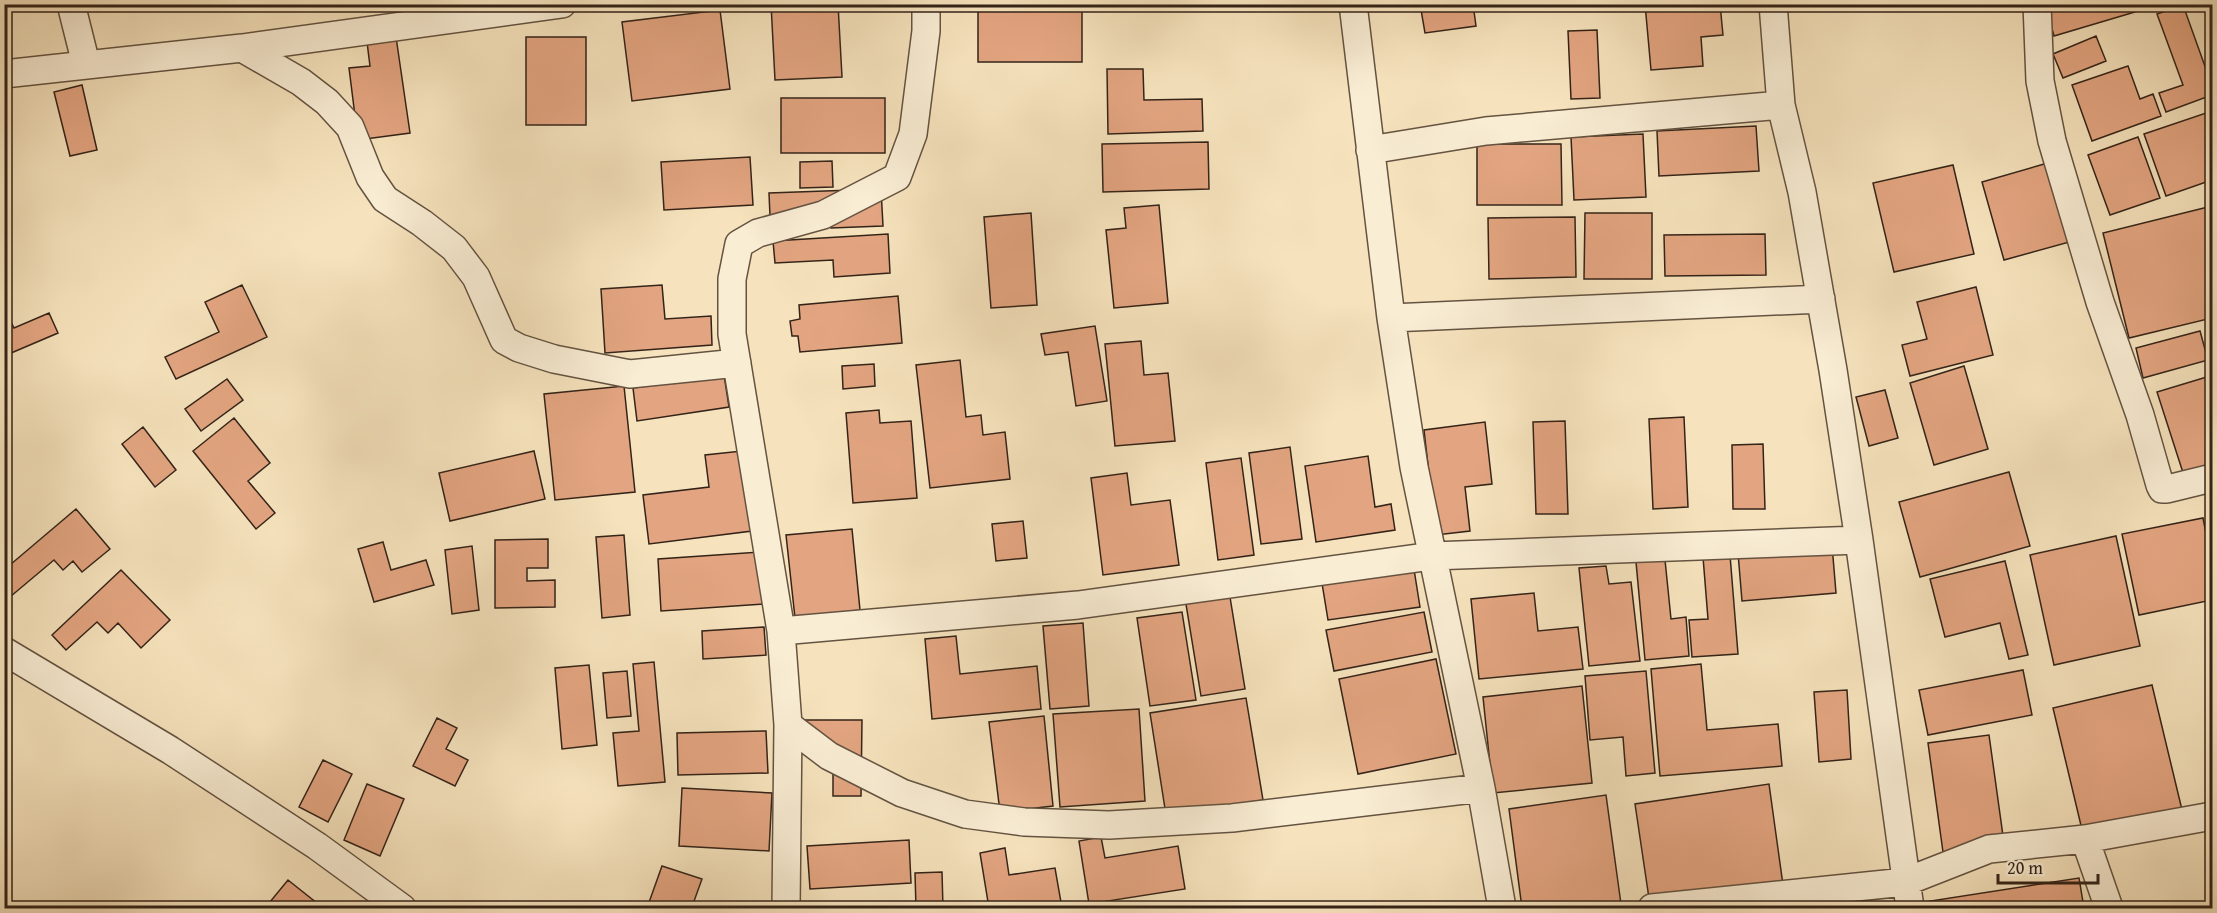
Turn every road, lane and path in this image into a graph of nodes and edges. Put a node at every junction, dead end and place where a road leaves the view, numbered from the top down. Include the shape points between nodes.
1 (71, 4) edge
2 (562, 4) edge
3 (926, 4) edge
4 (1353, 4) edge
5 (1773, 4) edge
6 (2037, 4) edge
7 (242, 48) junction
8 (86, 64) junction
9 (4, 74) edge
10 (1781, 105) junction
11 (1370, 150) junction
12 (1821, 299) junction
13 (1391, 318) junction
14 (737, 363) junction
15 (2212, 478) edge
16 (1859, 540) junction
17 (1432, 556) junction
18 (781, 632) junction
19 (4, 651) edge
20 (788, 725) junction
21 (1481, 788) junction
22 (2212, 816) edge
23 (2085, 839) junction
24 (1905, 882) junction
25 (402, 909) edge
26 (786, 909) edge
27 (1502, 909) edge
28 (1652, 909) edge
29 (1910, 909) edge
30 (2109, 909) edge

1 - 8 street
2 - 7 street
3 - 14 street via 913,134 897,177 823,215 758,233 739,244 732,279 732,334
4 - 11 street
5 - 10 street
6 - 15 street via 2040,81 2052,141 2160,485 2167,489
7 - 8 street
7 - 14 street via 327,102 350,128 370,177 385,199 454,248 476,277 504,340 554,359 630,374
8 - 9 street
10 - 11 street via 1486,131
10 - 12 street
11 - 13 street
12 - 13 street
12 - 16 street
13 - 17 street
14 - 18 street
16 - 17 street
16 - 24 street
17 - 18 street via 1078,605
17 - 21 street
18 - 20 street
19 - 25 street via 170,750 317,846
20 - 21 street via 830,756 902,793 965,814 1024,822 1109,825 1232,819
20 - 26 street
21 - 27 street
22 - 23 street
23 - 24 street via 1989,849
23 - 30 street
24 - 28 street
24 - 29 street

